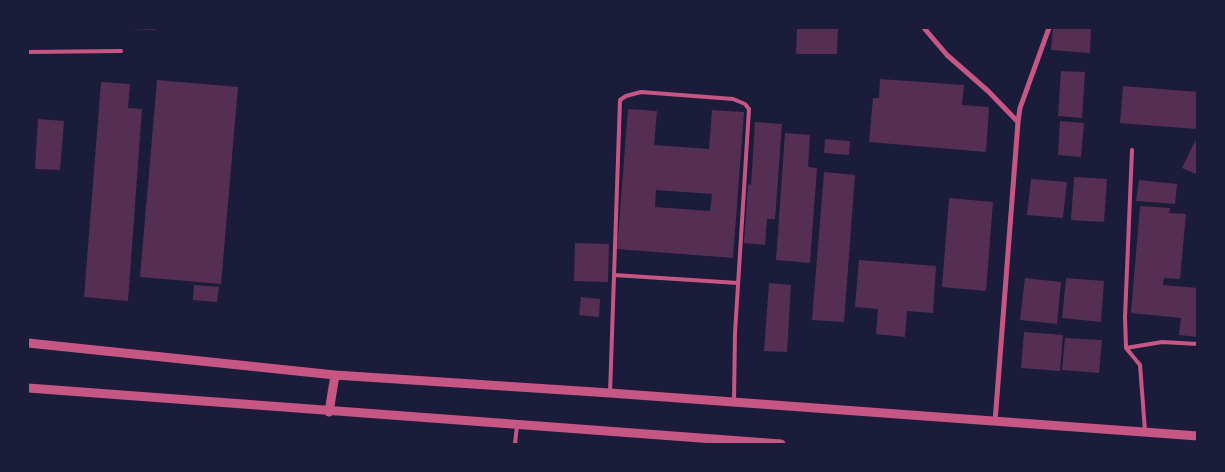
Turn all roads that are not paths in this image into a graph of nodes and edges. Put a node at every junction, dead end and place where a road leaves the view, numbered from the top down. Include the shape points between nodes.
1 (924, 28) edge
2 (1049, 28) edge
3 (121, 51) dead end
4 (28, 52) edge
5 (1018, 122) junction
6 (1132, 150) dead end
7 (614, 275) junction
8 (738, 283) junction
9 (28, 343) edge
10 (1198, 344) edge
11 (1126, 348) junction
12 (335, 375) junction
13 (28, 388) edge
14 (610, 393) junction
15 (734, 402) junction
16 (329, 412) junction
17 (996, 422) junction
18 (517, 425) junction
19 (1145, 432) junction
20 (1198, 436) edge
21 (515, 444) edge
22 (781, 444) edge

1 - 5 street
2 - 5 street
3 - 4 lane
5 - 17 street
6 - 11 lane
7 - 8 lane
7 - 8 lane via 620,100 641,92 733,99 749,109
7 - 14 lane
8 - 15 lane
9 - 12 street
10 - 11 lane via 1162,342
11 - 19 lane via 1140,365
12 - 14 street
12 - 16 street
13 - 16 street
14 - 15 street
15 - 17 street
16 - 18 street
17 - 19 street
18 - 21 lane
18 - 22 street
19 - 20 street

